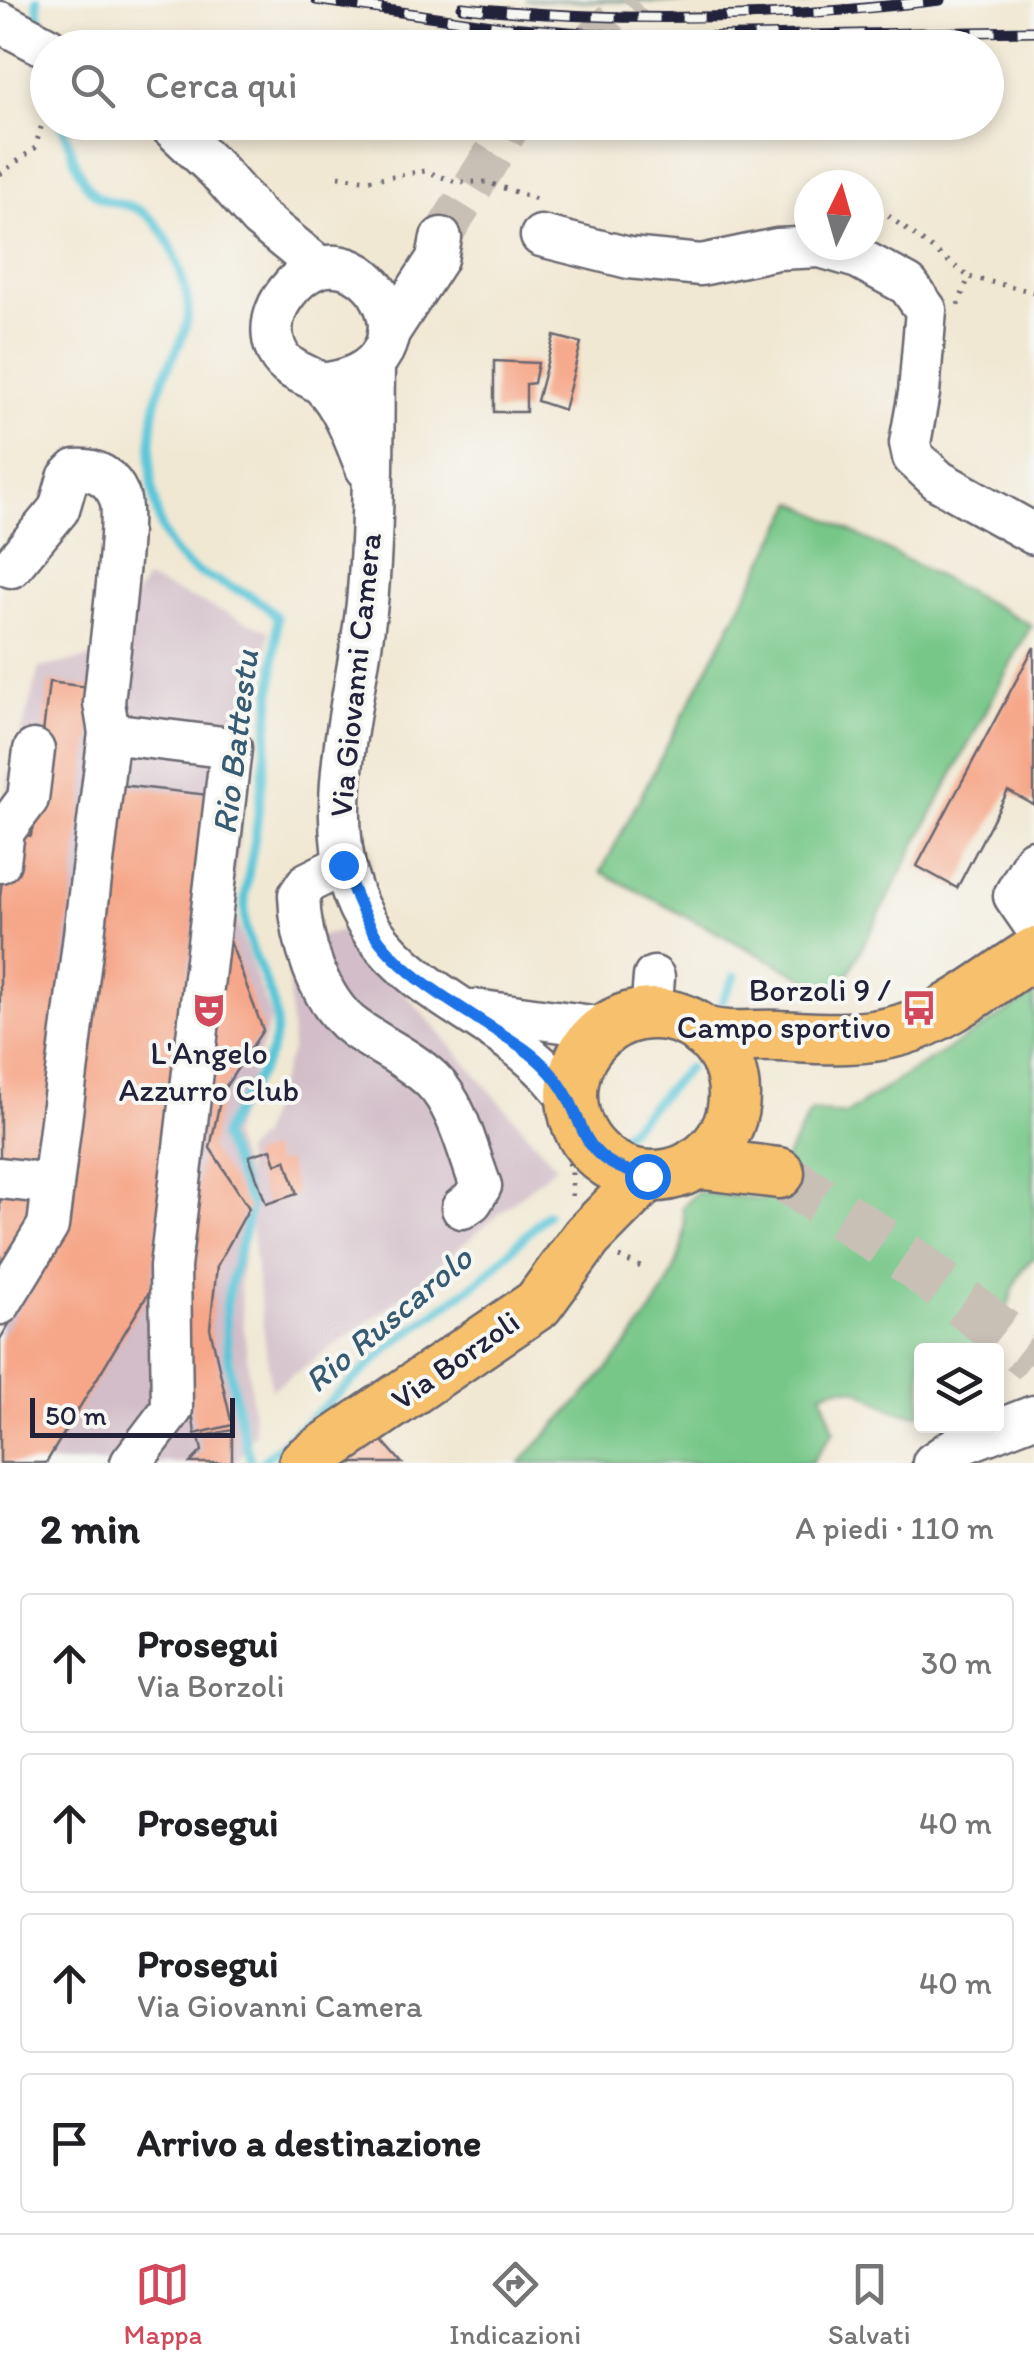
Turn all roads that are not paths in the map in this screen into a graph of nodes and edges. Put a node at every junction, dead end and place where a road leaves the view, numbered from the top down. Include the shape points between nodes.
1 (185, 140) edge
2 (259, 218) junction
3 (541, 236) dead end
4 (320, 267) junction
5 (370, 279) junction
6 (276, 307) junction
7 (381, 349) junction
8 (321, 384) junction
9 (372, 480) junction
10 (1034, 534) edge
11 (11, 567) dead end
12 (108, 733) junction
13 (34, 750) dead end
14 (1034, 860) edge
15 (0, 862) edge
16 (343, 865) junction
17 (1028, 903) edge
18 (1034, 952) edge
19 (1034, 985) edge
20 (457, 1006) junction
21 (637, 1006) junction
22 (703, 1032) junction
23 (731, 1112) junction
24 (571, 1125) junction
25 (696, 1164) junction
26 (647, 1176) junction
27 (0, 1178) edge
28 (53, 1184) junction
29 (462, 1208) dead end
30 (587, 1237) junction
31 (0, 1304) edge
32 (1034, 1416) edge
33 (132, 1463) edge
34 (304, 1463) edge
35 (933, 1463) edge

1 - 2 street
2 - 4 street
2 - 6 street
3 - 10 street via 629,258 701,265 777,248 820,247 908,285 926,310 913,458 938,481
4 - 5 street
4 - 6 street via 289,288
5 - 7 street via 388,310
5 - 7 street via 441,238 437,259
6 - 8 street via 276,350 288,366
7 - 8 street via 358,376
7 - 9 street, Via Giovanni Camera
8 - 9 street
9 - 16 street, Via Giovanni Camera via 368,592 337,819
11 - 12 street via 60,509 76,470 88,469 112,484 124,516 106,684
12 - 28 street
12 - 33 street via 231,748 170,1267 172,1408
13 - 15 street via 28,799 4,831
14 - 17 street
16 - 20 street, Via Giovanni Camera via 372,931
16 - 29 street via 307,883 299,895 316,976 352,1026 420,1070 447,1099 480,1186
18 - 22 main road via 936,1016 901,1030 843,1040 734,1040
19 - 23 main road via 972,1027 890,1055 799,1057 764,1066
20 - 21 street
20 - 24 street, Via Giovanni Camera via 551,1072
21 - 22 main road
21 - 24 main road via 578,1061
22 - 23 main road via 723,1055
23 - 25 main road via 720,1140
23 - 25 main road via 779,1174
24 - 26 main road via 602,1159
24 - 30 main road
25 - 26 main road
26 - 30 main road, Via Borzoli
27 - 28 street
28 - 31 street via 48,1226
30 - 34 main road, Via Borzoli via 538,1304
32 - 35 street

